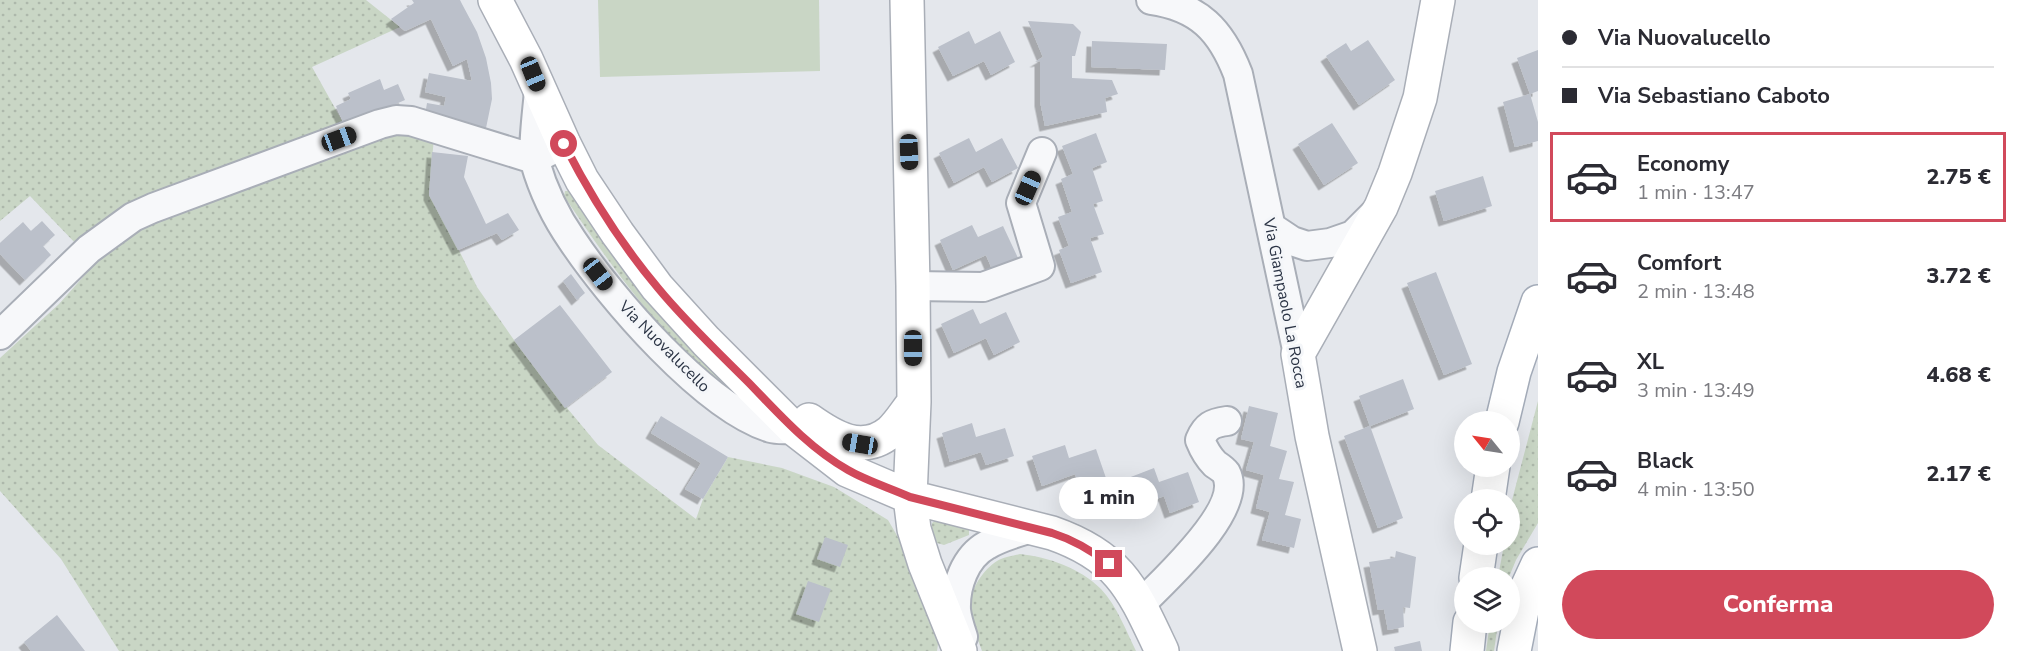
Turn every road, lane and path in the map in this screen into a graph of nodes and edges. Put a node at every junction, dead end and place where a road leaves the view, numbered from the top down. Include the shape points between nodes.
1 (495, 0) edge
2 (907, 0) edge
3 (1151, 0) edge
4 (1438, 0) edge
5 (539, 90) junction
6 (564, 144) junction
7 (1042, 152) dead end
8 (534, 159) junction
9 (1381, 207) junction
10 (1271, 227) junction
11 (913, 286) junction
12 (1538, 302) edge
13 (0, 335) edge
14 (1298, 354) junction
15 (740, 374) junction
16 (1538, 375) edge
17 (914, 402) junction
18 (1505, 411) edge
19 (1517, 411) edge
20 (1227, 421) dead end
21 (794, 429) junction
22 (910, 497) junction
23 (1030, 528) junction
24 (1538, 564) edge
25 (1141, 604) junction
26 (1467, 633) edge
27 (960, 651) edge
28 (966, 651) edge
29 (1162, 651) edge
30 (1360, 651) edge
31 (1465, 651) edge
32 (1514, 651) edge

1 - 5 main road, Via Nuovalucello
2 - 11 main road
3 - 10 street, Via Giampaolo La Rocca via 1171,4 1198,17 1215,30 1229,50 1238,74
4 - 9 main road via 1420,98
5 - 6 main road, Via Nuovalucello
5 - 8 street
6 - 8 street
6 - 15 main road, Via Nuovalucello via 582,180 657,287
7 - 11 street via 1021,202 1040,266 983,287
8 - 13 street via 411,122 380,124 133,217 89,249
8 - 21 street, Via Nuovalucello via 546,196 571,240 624,309 723,404 773,429
9 - 10 street via 1353,235 1330,243 1307,246
9 - 14 main road
10 - 14 street, Via Giampaolo La Rocca
11 - 17 main road
12 - 18 main road
14 - 30 main road, Via Giampaolo La Rocca via 1312,436
15 - 17 main road via 843,441 860,444 890,432
15 - 21 main road
16 - 19 main road
17 - 22 main road
20 - 25 street via 1212,423 1200,441 1226,473 1227,502 1210,531
21 - 22 main road via 847,470
22 - 23 main road
22 - 27 main road via 919,547
23 - 25 main road via 1074,540 1092,551 1123,578
23 - 28 street via 986,545 968,563 956,611
24 - 32 main road via 1526,590
25 - 29 main road
26 - 31 main road

